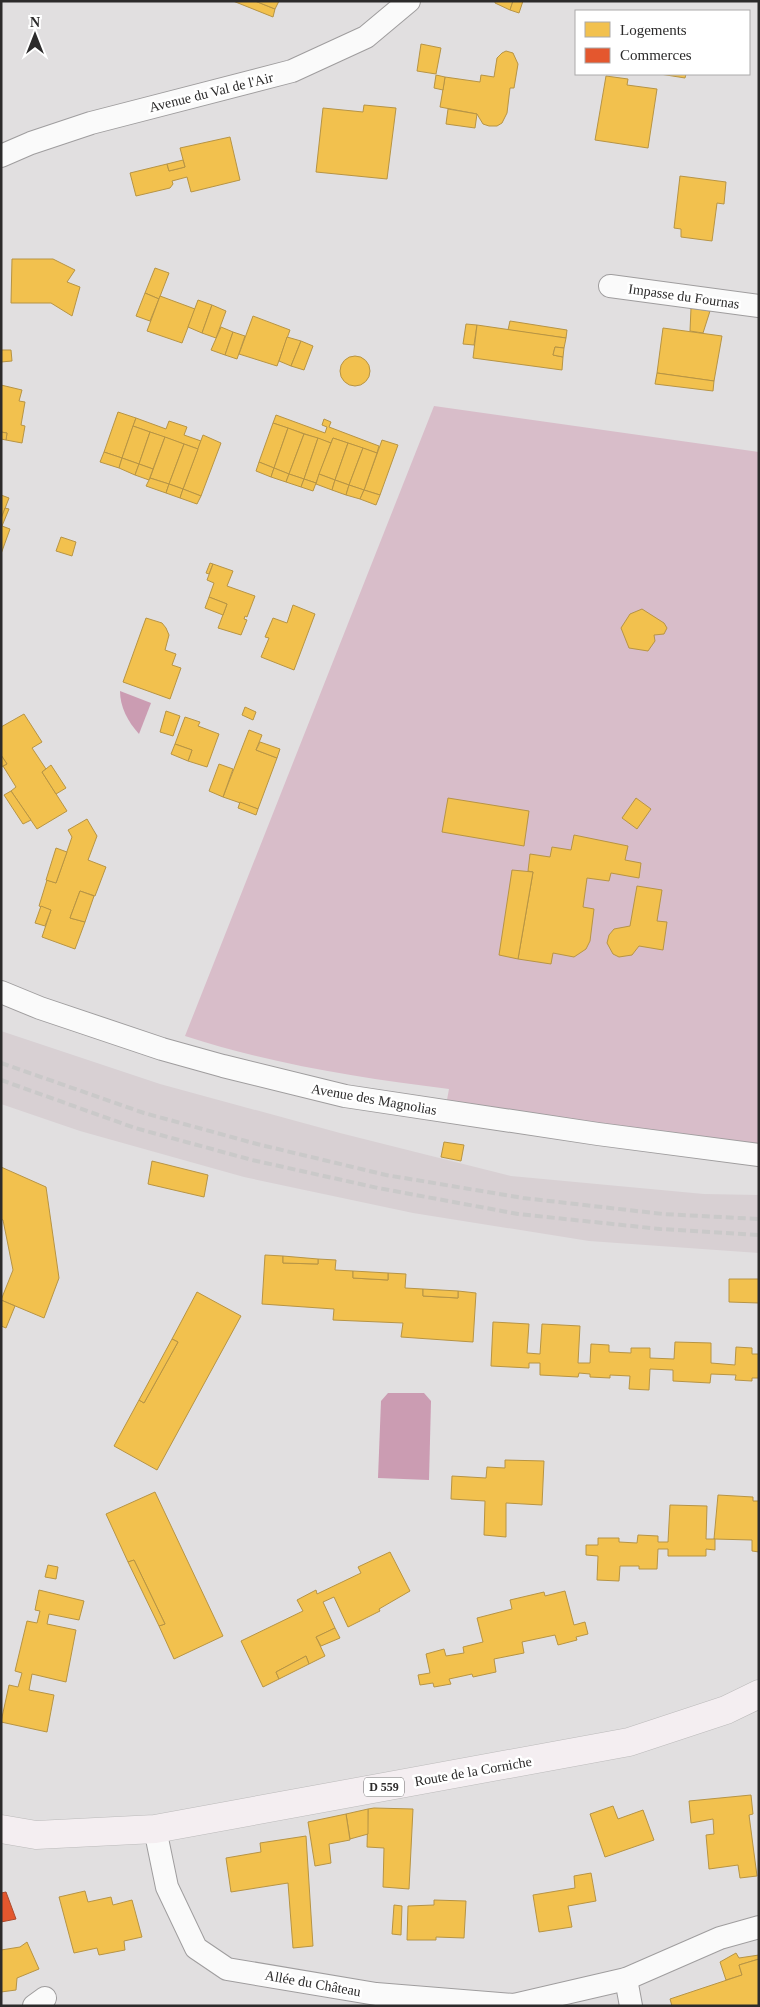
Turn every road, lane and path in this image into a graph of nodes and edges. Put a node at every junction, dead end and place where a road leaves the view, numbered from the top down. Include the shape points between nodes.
1 (409, 1) edge
2 (1, 156) edge
3 (610, 286) dead end
4 (759, 306) edge
5 (1, 992) edge
6 (759, 1154) edge
7 (759, 1694) edge
8 (1, 1829) edge
9 (155, 1829) junction
10 (759, 1927) edge
11 (626, 1979) junction
12 (631, 2006) edge

1 - 2 street, Avenue du Val de l'Air via 366,37 292,71 91,122
3 - 4 street, Impasse du Fournas
5 - 6 street, Avenue des Magnolias via 162,1048 345,1096 598,1134
7 - 9 main road, Route de la Corniche / D 559 via 726,1710 629,1742
8 - 9 main road, Route de la Corniche / D 559 via 36,1835
9 - 11 street, Allée du Château via 167,1886 196,1948 227,1969 376,1994 514,2005
10 - 11 street, Allée du Château via 720,1938
11 - 12 street

